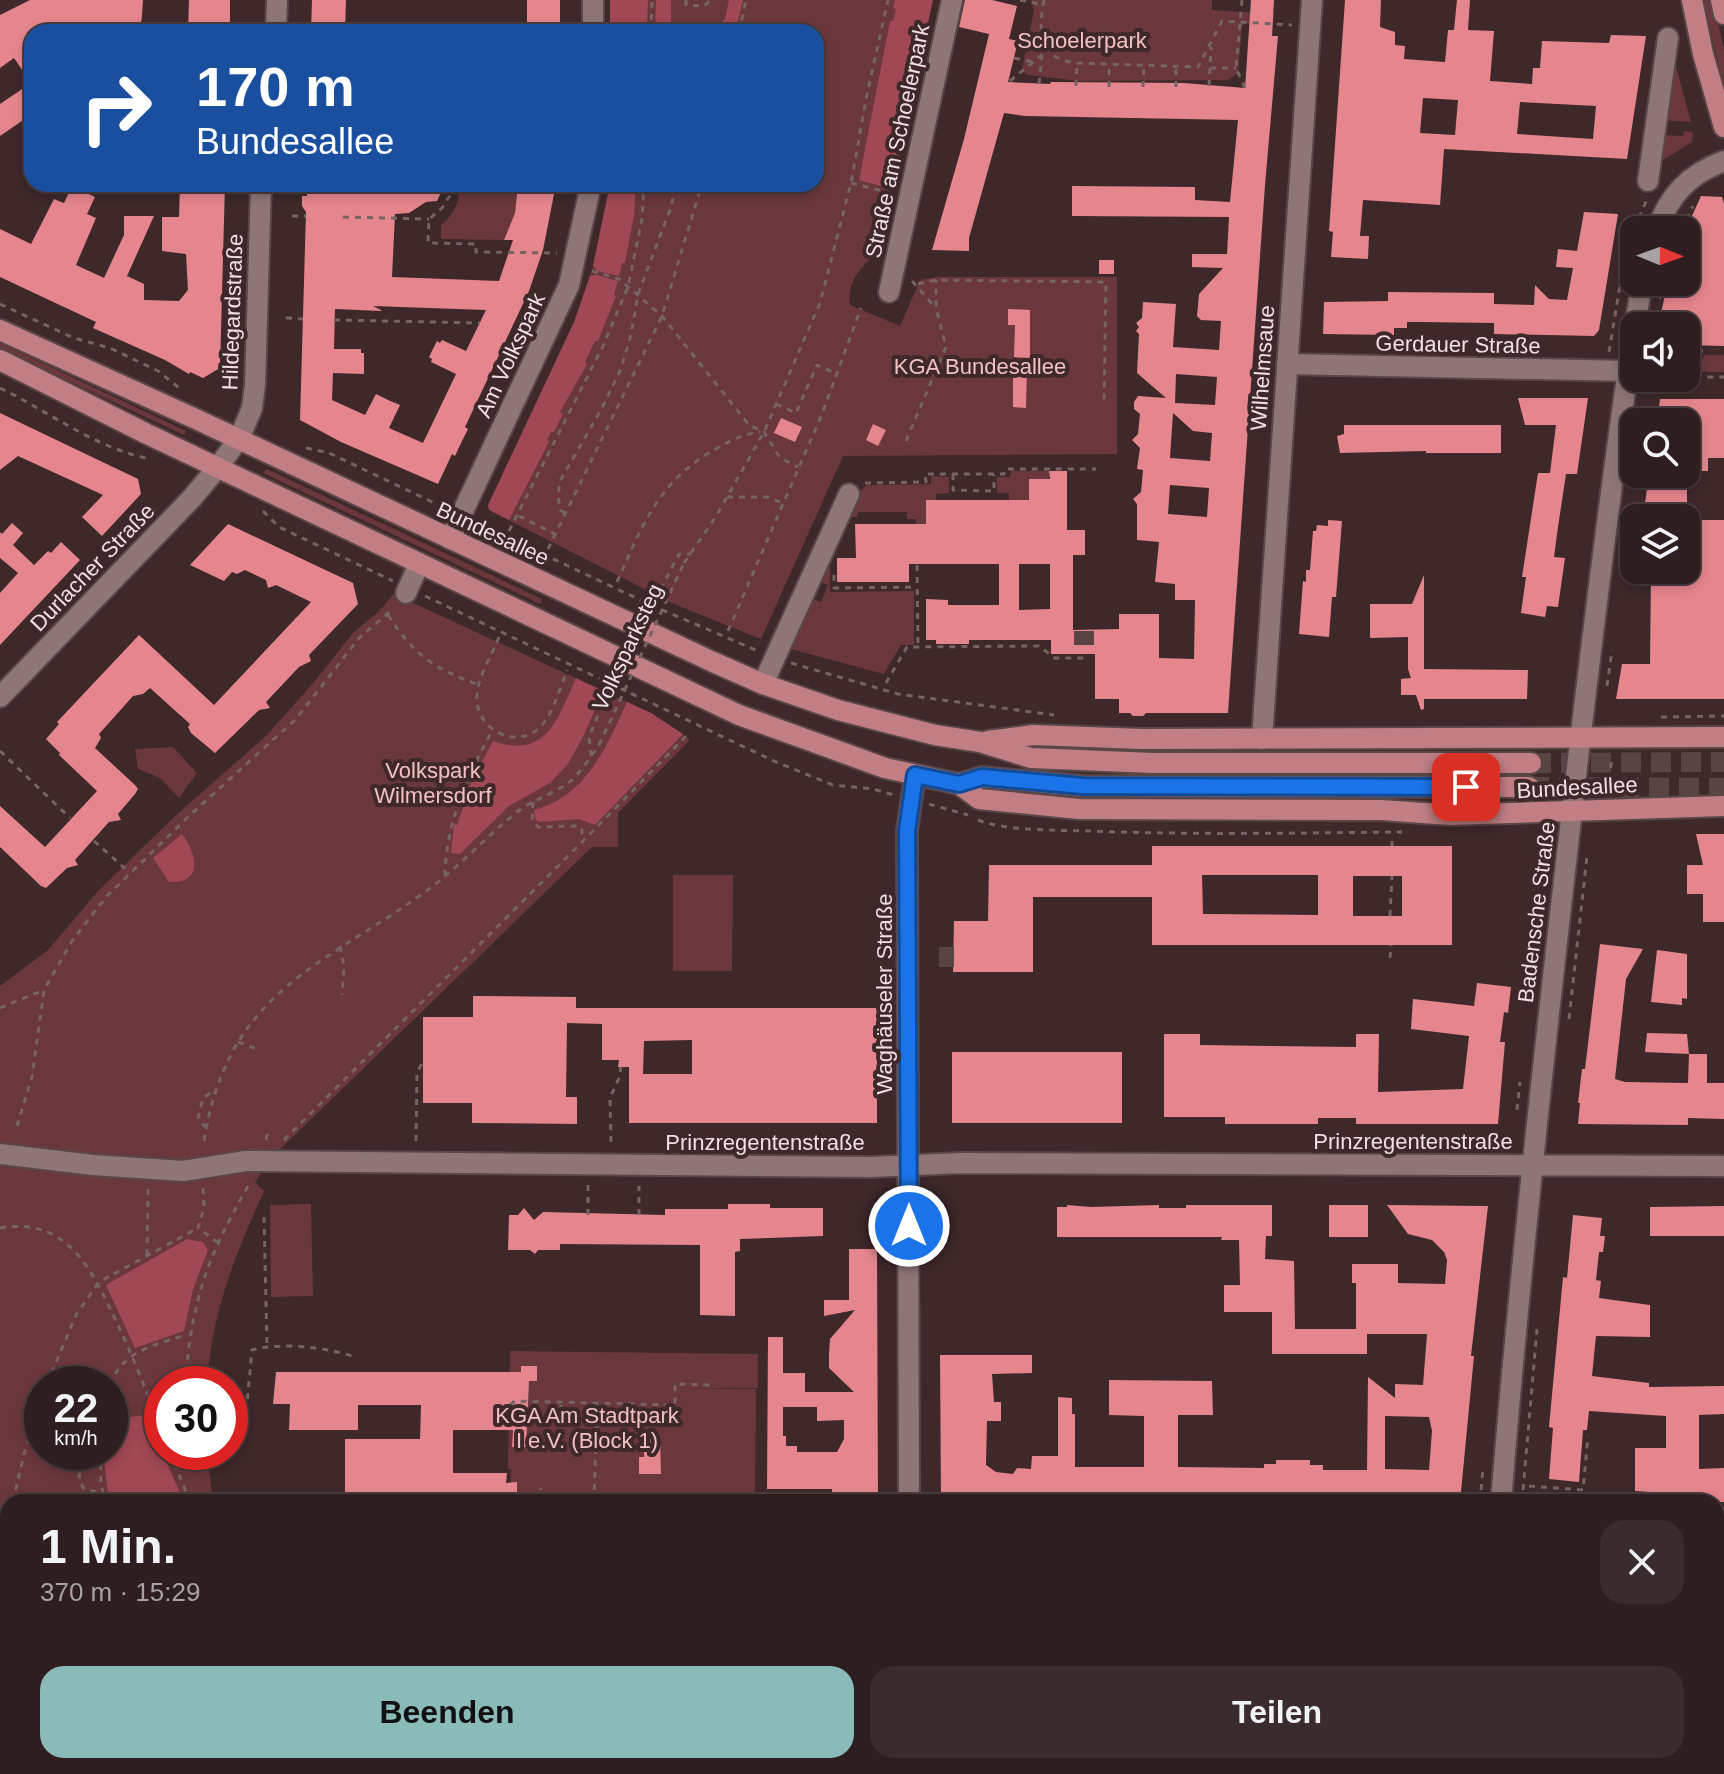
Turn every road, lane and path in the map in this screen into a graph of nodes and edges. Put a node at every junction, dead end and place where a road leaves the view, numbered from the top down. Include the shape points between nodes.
1 (277, 0) edge
2 (593, 0) edge
3 (652, 0) edge
4 (686, 0) edge
5 (711, 0) edge
6 (746, 0) edge
7 (888, 0) edge
8 (952, 0) edge
9 (1020, 0) edge
10 (1242, 0) edge
11 (1312, 0) edge
12 (1692, 0) edge
13 (1721, 0) edge
14 (1044, 2) edge
15 (1724, 14) edge
16 (1240, 22) junction
17 (276, 24) edge
18 (593, 24) edge
19 (651, 24) edge
20 (741, 24) edge
21 (1310, 27) junction
22 (1668, 38) dead end
23 (1211, 43) junction
24 (1048, 50) junction
25 (1042, 56) junction
26 (1014, 58) dead end
27 (1033, 62) junction
28 (1077, 63) junction
29 (1109, 64) junction
30 (1144, 65) junction
31 (1176, 66) junction
32 (1210, 68) junction
33 (1236, 68) junction
34 (1010, 81) dead end
35 (1039, 84) dead end
36 (1076, 86) dead end
37 (1209, 86) dead end
38 (1109, 87) dead end
39 (1143, 87) dead end
40 (1176, 87) dead end
41 (1245, 88) dead end
42 (1724, 127) edge
43 (1724, 161) edge
44 (1648, 181) dead end
45 (851, 183) junction
46 (261, 192) edge
47 (451, 192) edge
48 (589, 192) edge
49 (644, 192) edge
50 (674, 192) edge
51 (700, 192) edge
52 (897, 195) dead end
53 (1696, 199) dead end
54 (292, 216) dead end
55 (306, 216) dead end
56 (1661, 216) edge
57 (1688, 216) edge
58 (343, 217) dead end
59 (429, 219) junction
60 (561, 254) dead end
61 (582, 267) dead end
62 (911, 280) dead end
63 (936, 280) junction
64 (918, 284) junction
65 (628, 287) junction
66 (889, 292) dead end
67 (638, 294) junction
68 (1661, 296) edge
69 (0, 304) edge
70 (861, 308) dead end
71 (936, 308) junction
72 (1658, 312) dead end
73 (662, 316) junction
74 (286, 318) dead end
75 (303, 319) dead end
76 (334, 320) dead end
77 (480, 323) dead end
78 (0, 330) edge
79 (0, 360) edge
80 (1287, 364) junction
81 (1620, 371) edge
82 (837, 374) junction
83 (1700, 377) edge
84 (1724, 377) edge
85 (0, 388) edge
86 (1625, 392) edge
87 (191, 396) dead end
88 (776, 404) junction
89 (1104, 404) dead end
90 (764, 432) junction
91 (239, 439) junction
92 (906, 441) dead end
93 (301, 448) dead end
94 (159, 462) dead end
95 (798, 467) junction
96 (217, 468) junction
97 (1096, 469) dead end
98 (953, 474) junction
99 (994, 474) junction
100 (849, 494) joint
101 (727, 497) junction
102 (782, 503) junction
103 (262, 510) dead end
104 (453, 511) dead end
105 (566, 513) junction
106 (518, 516) junction
107 (469, 519) dead end
108 (509, 531) dead end
109 (555, 534) junction
110 (450, 539) junction
111 (548, 549) dead end
112 (691, 554) junction
113 (821, 555) junction
114 (419, 564) junction
115 (917, 565) dead end
116 (617, 582) dead end
117 (917, 587) junction
118 (407, 591) junction
119 (655, 600) dead end
120 (388, 615) junction
121 (728, 631) dead end
122 (499, 637) dead end
123 (918, 647) junction
124 (775, 657) junction
125 (1084, 658) dead end
126 (567, 670) dead end
127 (886, 683) dead end
128 (763, 684) junction
129 (479, 685) junction
130 (609, 689) dead end
131 (0, 697) edge
132 (1058, 715) dead end
133 (492, 731) junction
134 (690, 732) dead end
135 (1724, 737) edge
136 (1262, 739) junction
137 (1580, 739) junction
138 (980, 742) junction
139 (1613, 748) dead end
140 (0, 751) edge
141 (591, 756) junction
142 (1531, 763) tunnel mouth
143 (915, 775) junction
144 (959, 784) junction
145 (1529, 787) tunnel mouth
146 (890, 794) dead end
147 (1607, 796) dead end
148 (533, 802) junction
149 (1724, 806) edge
150 (1572, 811) junction
151 (70, 818) dead end
152 (582, 840) junction
153 (94, 841) dead end
154 (130, 873) junction
155 (445, 876) junction
156 (1392, 876) dead end
157 (1390, 916) dead end
158 (1391, 945) dead end
159 (340, 946) junction
160 (1390, 958) dead end
161 (44, 990) junction
162 (342, 995) dead end
163 (0, 1008) edge
164 (236, 1042) junction
165 (257, 1049) dead end
166 (423, 1061) dead end
167 (621, 1067) dead end
168 (215, 1090) junction
169 (17, 1126) dead end
170 (206, 1128) junction
171 (268, 1130) dead end
172 (266, 1140) dead end
173 (284, 1140) dead end
174 (204, 1141) dead end
175 (416, 1141) dead end
176 (611, 1142) dead end
177 (0, 1154) edge
178 (909, 1165) junction
179 (1532, 1165) junction
180 (1724, 1166) edge
181 (148, 1185) dead end
182 (588, 1185) dead end
183 (203, 1186) dead end
184 (248, 1186) dead end
185 (639, 1186) dead end
186 (588, 1215) dead end
187 (639, 1215) dead end
188 (264, 1217) dead end
189 (0, 1228) edge
190 (198, 1228) junction
191 (217, 1242) junction
192 (147, 1255) junction
193 (99, 1282) junction
194 (1538, 1316) dead end
195 (189, 1335) junction
196 (267, 1346) junction
197 (133, 1355) junction
198 (355, 1357) dead end
199 (55, 1366) edge
200 (122, 1366) edge
201 (186, 1366) edge
202 (144, 1384) edge
203 (710, 1385) dead end
204 (248, 1392) edge
205 (561, 1402) junction
206 (597, 1403) junction
207 (510, 1405) dead end
208 (560, 1423) dead end
209 (1588, 1436) dead end
210 (24, 1454) edge
211 (81, 1470) edge
212 (100, 1470) edge
213 (178, 1470) edge
214 (1529, 1486) dead end
215 (541, 1488) dead end
216 (102, 1493) joint
217 (15, 1494) edge
218 (187, 1494) edge
219 (541, 1494) edge
220 (594, 1494) edge
221 (909, 1494) edge
222 (1502, 1494) edge
223 (1523, 1494) edge

1 - 17 street
2 - 18 street
3 - 19 path
4 - 5 path via 686,5 704,6
6 - 20 path
7 - 45 path
8 - 66 street, Straße am Schoelerpark
9 - 14 path
10 - 16 path
11 - 21 street, Wilhelmsaue
12 - 42 main road
13 - 15 main road
14 - 24 path via 1040,22
16 - 21 path
16 - 23 path via 1222,21
16 - 33 path
21 - 80 street, Wilhelmsaue
22 - 44 street
23 - 31 path via 1198,67
23 - 32 path
24 - 25 path
24 - 28 path via 1063,62
25 - 27 path
25 - 35 path
26 - 27 path
27 - 34 path
28 - 29 path
28 - 36 path
29 - 30 path
29 - 38 path
30 - 31 path
30 - 39 path
31 - 40 path
32 - 33 path
32 - 37 path
33 - 41 path
43 - 56 street via 1677,190
45 - 52 path
45 - 88 path via 820,303
46 - 91 street, Hildegardstraße via 255,385
47 - 59 path
48 - 110 street, Am Volkspark via 569,285
49 - 65 path
50 - 67 path
51 - 73 path
53 - 57 path
54 - 55 path
58 - 59 path
59 - 60 path via 428,243 476,244 476,252
61 - 65 path
62 - 64 path
63 - 64 path
63 - 71 path
63 - 89 path via 1106,282
64 - 71 path
65 - 67 path
65 - 106 path
67 - 73 path
67 - 105 path via 621,369 560,481 560,510
68 - 72 path
69 - 87 path via 134,360
70 - 82 path
71 - 92 path via 946,347
73 - 90 path via 749,425
73 - 105 path
74 - 75 path
76 - 77 path
78 - 91 main road, Bundesallee
79 - 96 main road, Bundesallee
80 - 81 street, Gerdauer Straße
80 - 136 street, Wilhelmsaue
82 - 88 path via 817,365 796,413
82 - 95 path
83 - 84 path
85 - 94 path via 127,454
86 - 137 street, Badensche Straße
88 - 90 path
90 - 95 path via 780,458
90 - 101 path
90 - 116 path via 737,437 671,482 647,518
91 - 96 street, Hildegardstraße
91 - 110 main road, Bundesallee
93 - 104 path via 329,453
95 - 102 path
96 - 114 main road, Bundesallee
96 - 131 street, Durlacher Straße
97 - 99 path via 1005,469 1004,474
98 - 99 path
98 - 99 path via 953,490 994,491
98 - 100 path via 925,474 926,482 864,483
100 - 113 street
101 - 102 path via 768,497
101 - 112 path
102 - 121 path
103 - 118 path via 279,527
105 - 109 path
106 - 108 path
106 - 109 path
107 - 124 path
109 - 111 path
110 - 128 main road, Bundesallee
112 - 119 path via 679,554
112 - 141 path, Volksparksteg, bridge
113 - 117 path via 834,560 834,588
113 - 124 street
114 - 118 street
114 - 143 main road, Bundesallee via 739,715 862,762
115 - 117 path
117 - 123 path
118 - 120 path
118 - 146 path via 776,762 833,785
120 - 129 path via 421,657
120 - 154 path via 359,638 296,719
122 - 129 path
123 - 125 path via 1039,646 1055,658
123 - 127 path via 907,647
124 - 128 street
124 - 132 path via 898,694
126 - 133 path via 535,731 513,736
128 - 138 main road, Bundesallee via 838,710
129 - 133 path via 478,708
130 - 141 path via 589,737
133 - 155 path via 456,805
134 - 152 path
135 - 137 main road, Bundesallee
136 - 137 main road, Bundesallee
136 - 138 main road, Bundesallee via 1033,735
137 - 150 street, Badensche Straße
138 - 142 main road, Bundesallee via 1031,758 1080,762
139 - 147 path
140 - 151 path
141 - 148 path, Volksparksteg via 570,782
143 - 144 main road, Bundesallee
143 - 178 street, Waghäuseler Straße via 907,831
144 - 145 main road, Bundesallee via 982,777 1083,786
144 - 150 main road, Bundesallee via 979,799 1079,809 1451,815
148 - 152 path via 532,821 538,827 579,826
148 - 155 path, Volksparksteg
149 - 150 main road, Bundesallee
150 - 179 street, Badensche Straße
152 - 173 path
153 - 154 path
154 - 161 path via 80,929
155 - 159 path, Volksparksteg
156 - 157 path
158 - 160 path
159 - 162 path
159 - 164 path, Volksparksteg via 260,1010
161 - 163 path
161 - 169 path via 32,1077
164 - 165 path
164 - 168 path, Volksparksteg
166 - 175 path via 417,1073
167 - 176 path via 610,1098
168 - 170 path
168 - 170 path via 203,1098 198,1118
170 - 174 path
171 - 172 path
177 - 178 street, Prinzregentenstraße via 183,1171 246,1161
178 - 179 street, Prinzregentenstraße
178 - 221 street, Waghäuseler Straße
179 - 180 street, Prinzregentenstraße
179 - 222 street, Badensche Straße
181 - 192 path
182 - 186 path
183 - 190 path
184 - 191 path
185 - 187 path
188 - 196 path
189 - 193 path via 46,1231 77,1253
190 - 191 path
190 - 192 path
191 - 195 path
192 - 193 path
193 - 197 path
193 - 199 path via 76,1315
194 - 223 path
195 - 197 path
195 - 201 path
196 - 198 path
196 - 204 path via 252,1350
197 - 200 path
197 - 202 path
203 - 206 path via 675,1384 675,1405
205 - 206 path
205 - 207 path
205 - 208 path
206 - 220 path
209 - 214 path via 1583,1490
210 - 217 path
211 - 216 path via 84,1489
212 - 216 path
213 - 218 path
215 - 219 path

